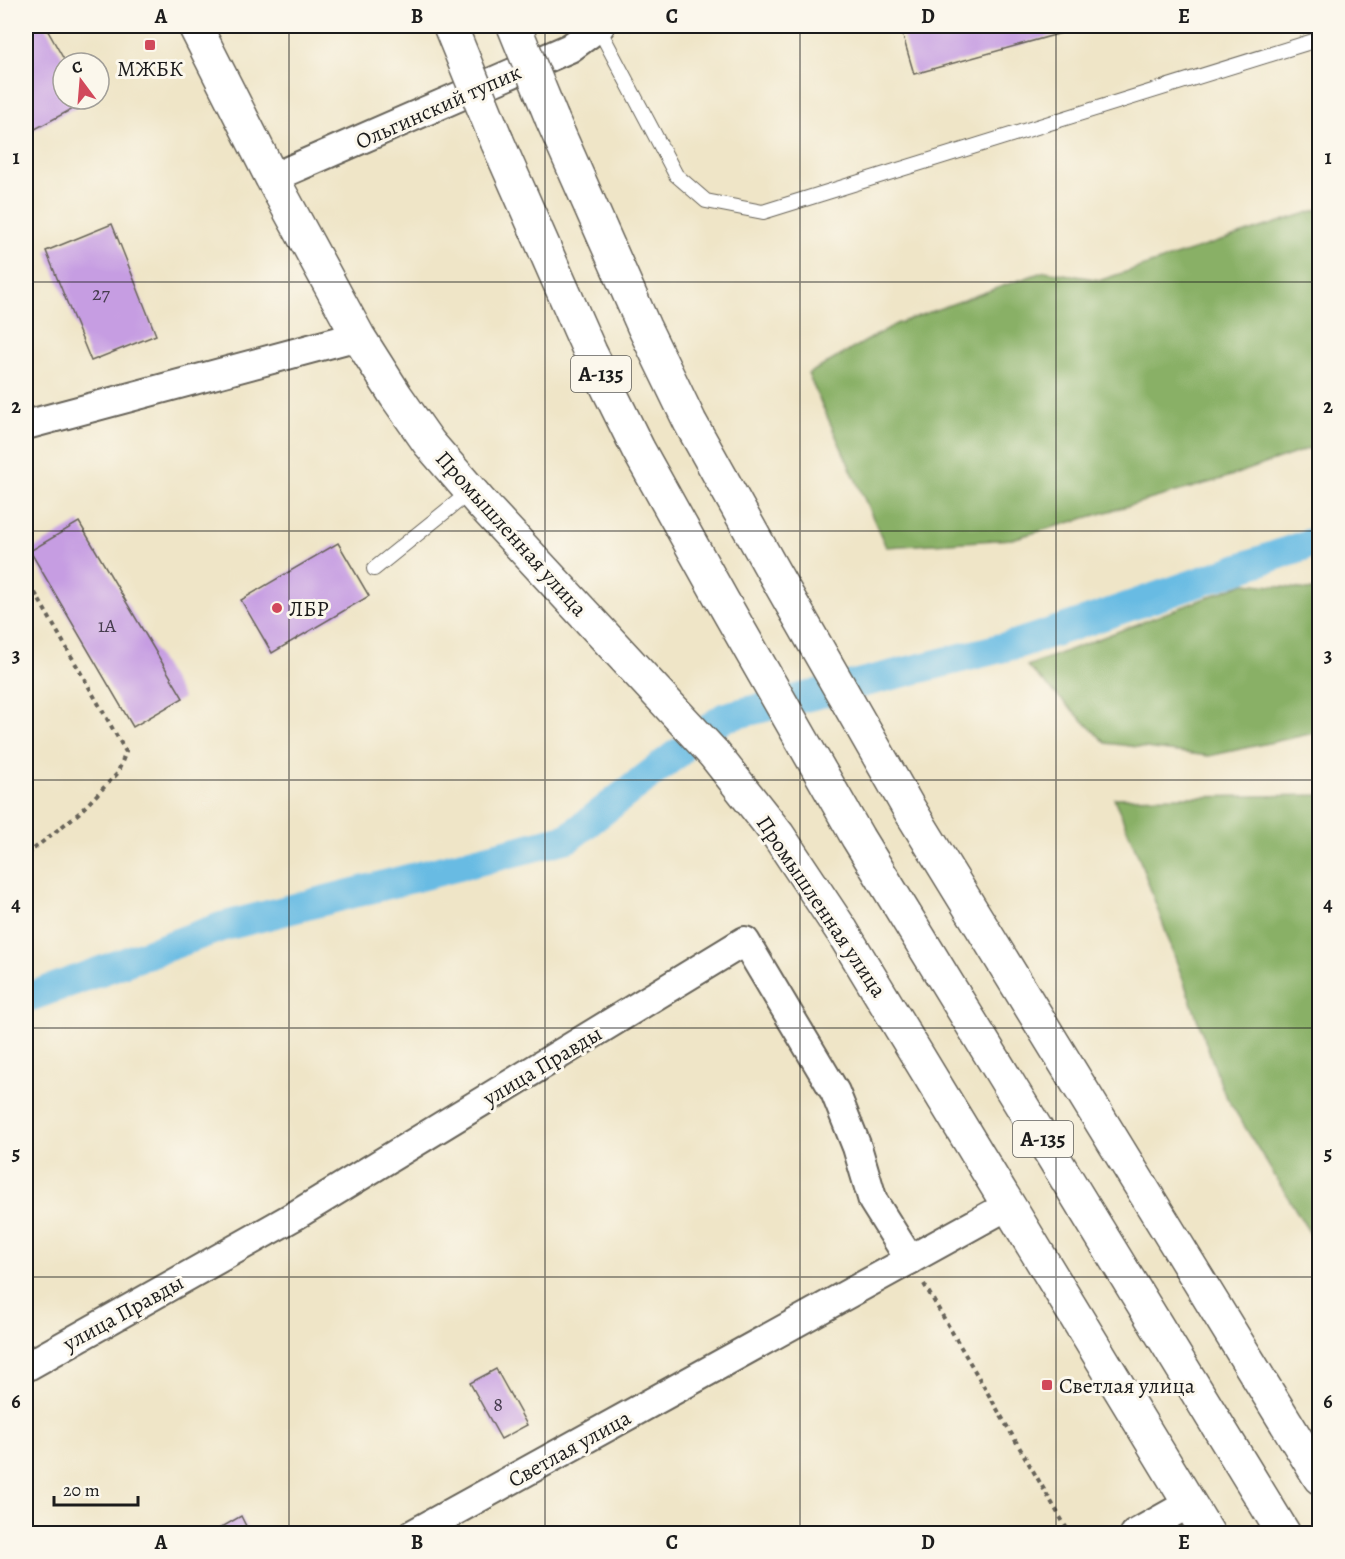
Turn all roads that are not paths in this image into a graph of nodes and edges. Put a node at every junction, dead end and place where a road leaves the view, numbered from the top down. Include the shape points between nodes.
1 (195, 26) edge
2 (450, 26) edge
3 (514, 26) edge
4 (599, 26) edge
5 (1320, 39) edge
6 (272, 178) junction
7 (358, 336) junction
8 (26, 425) edge
9 (471, 491) junction
10 (374, 569) dead end
11 (1009, 1205) junction
12 (910, 1260) junction
13 (26, 1367) edge
14 (1320, 1478) edge
15 (1190, 1503) junction
16 (413, 1533) edge
17 (1135, 1533) edge
18 (1208, 1533) edge
19 (1284, 1533) edge

1 - 6 main road, Промышленная улица
2 - 19 main road, А-135, bridge via 497,141 638,449 871,858
3 - 14 main road, А-135, bridge via 552,119 690,422 915,817
4 - 5 lane via 676,175 706,201 763,212
4 - 6 street, Ольгинский тупик via 570,48
6 - 7 main road, Промышленная улица
7 - 8 street
7 - 9 main road, Промышленная улица via 429,442
9 - 10 lane
9 - 11 main road, Промышленная улица via 714,754 778,835 842,931
11 - 12 street, Светлая улица
11 - 15 main road, Промышленная улица
12 - 13 street, улица Правды via 873,1201 835,1092 745,941 296,1215
12 - 16 street, Светлая улица
15 - 17 street
15 - 18 main road, Промышленная улица

